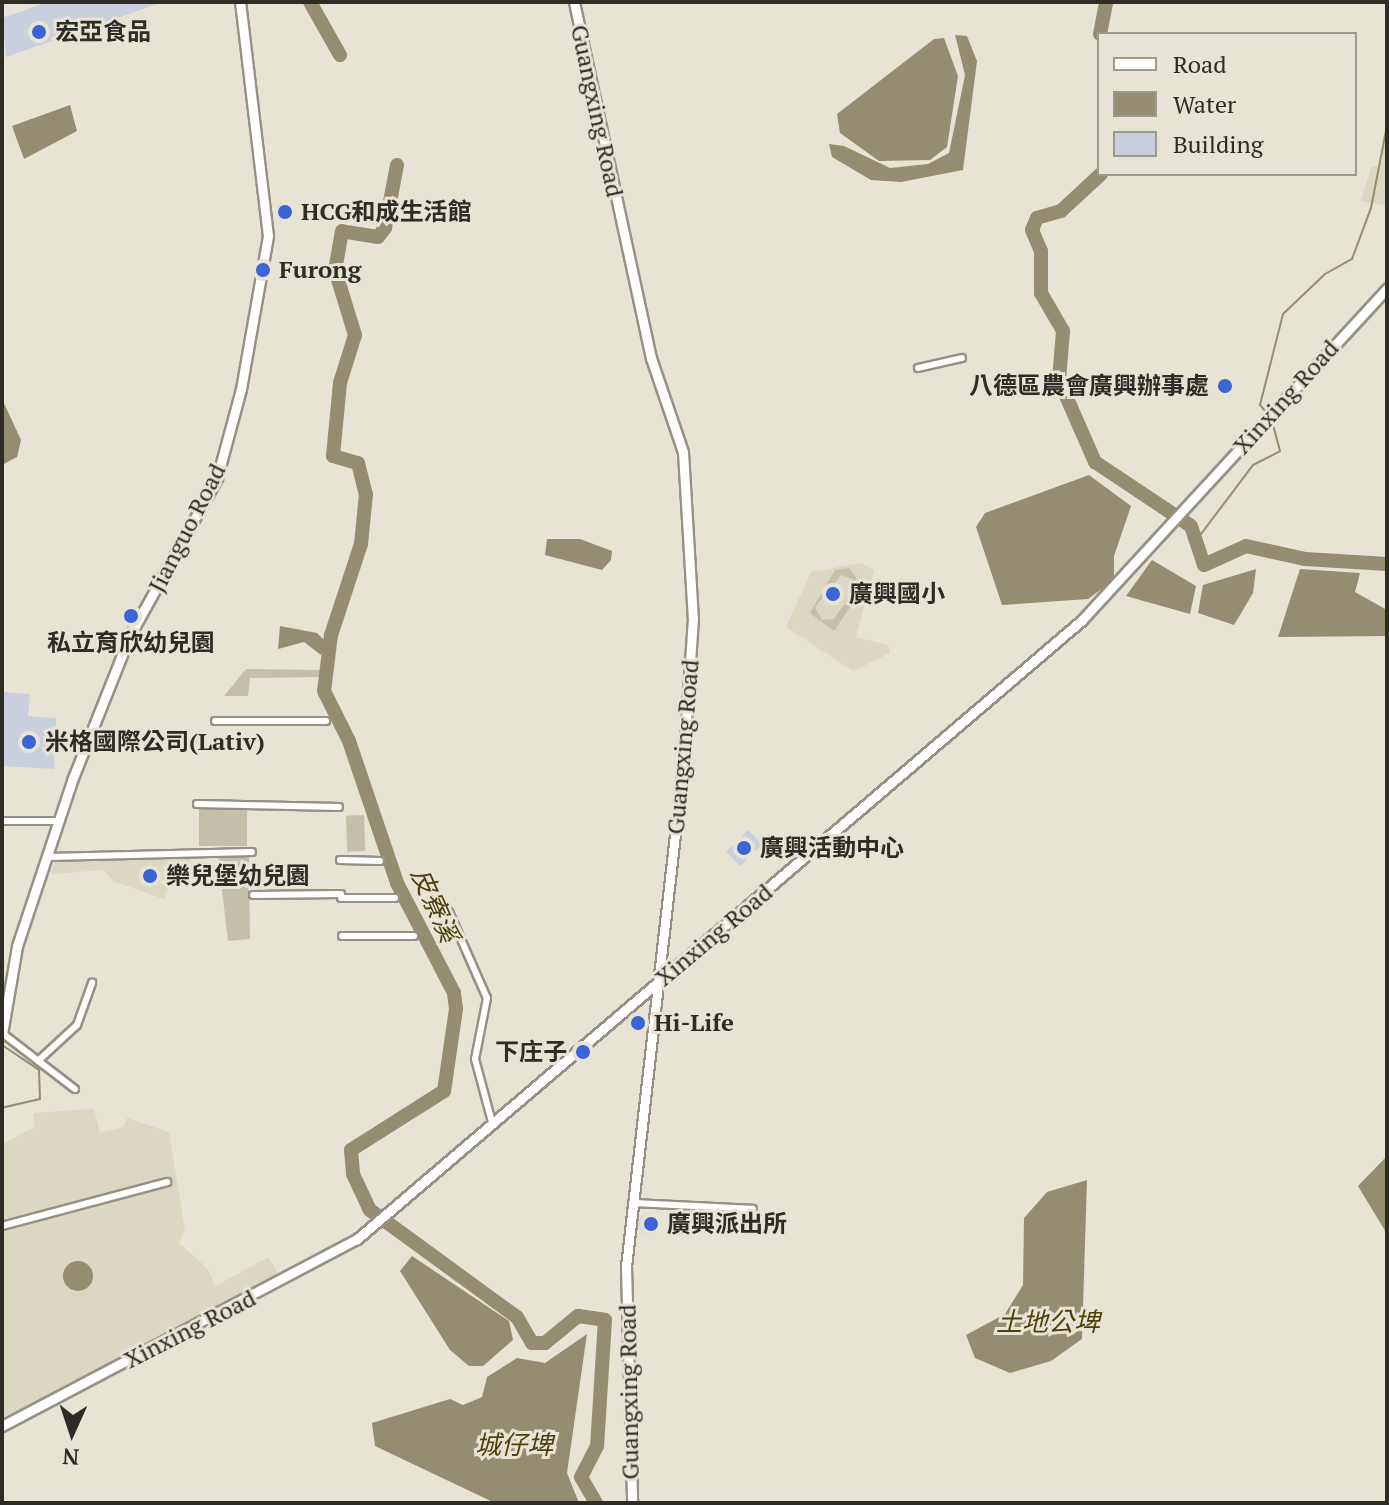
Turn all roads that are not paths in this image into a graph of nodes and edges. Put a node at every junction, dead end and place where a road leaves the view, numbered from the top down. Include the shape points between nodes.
1 (240, 2) edge
2 (574, 2) edge
3 (1387, 288) edge
4 (962, 358) dead end
5 (918, 368) dead end
6 (215, 721) dead end
7 (326, 721) dead end
8 (197, 804) dead end
9 (339, 807) dead end
10 (2, 821) edge
11 (60, 822) junction
12 (252, 852) dead end
13 (49, 857) junction
14 (340, 860) dead end
15 (380, 861) dead end
16 (253, 895) dead end
17 (395, 898) dead end
18 (434, 899) dead end
19 (342, 936) dead end
20 (414, 936) dead end
21 (658, 982) junction
22 (92, 983) dead end
23 (2, 1033) edge
24 (38, 1061) junction
25 (75, 1089) dead end
26 (492, 1122) junction
27 (167, 1182) dead end
28 (632, 1203) junction
29 (753, 1209) dead end
30 (2, 1226) edge
31 (2, 1426) edge
32 (632, 1503) edge

1 - 11 street, Jianguo Road via 268,236 241,389 217,478 113,671
2 - 21 street, Guangxing Road via 651,358 683,452 691,665
3 - 21 street, Xinxing Road via 1082,620
4 - 5 street
6 - 7 street
8 - 9 street
10 - 11 street
11 - 13 street, Jianguo Road
12 - 13 street
13 - 23 street, Jianguo Road via 17,946
14 - 15 street
16 - 17 street
18 - 26 street via 449,912 487,998 475,1059
19 - 20 street
21 - 26 street, Xinxing Road
21 - 28 street, Guangxing Road
22 - 24 street via 77,1025
23 - 24 street
24 - 25 street
26 - 31 street, Xinxing Road via 335,1254
27 - 30 street
28 - 29 street
28 - 32 street, Guangxing Road via 626,1267

